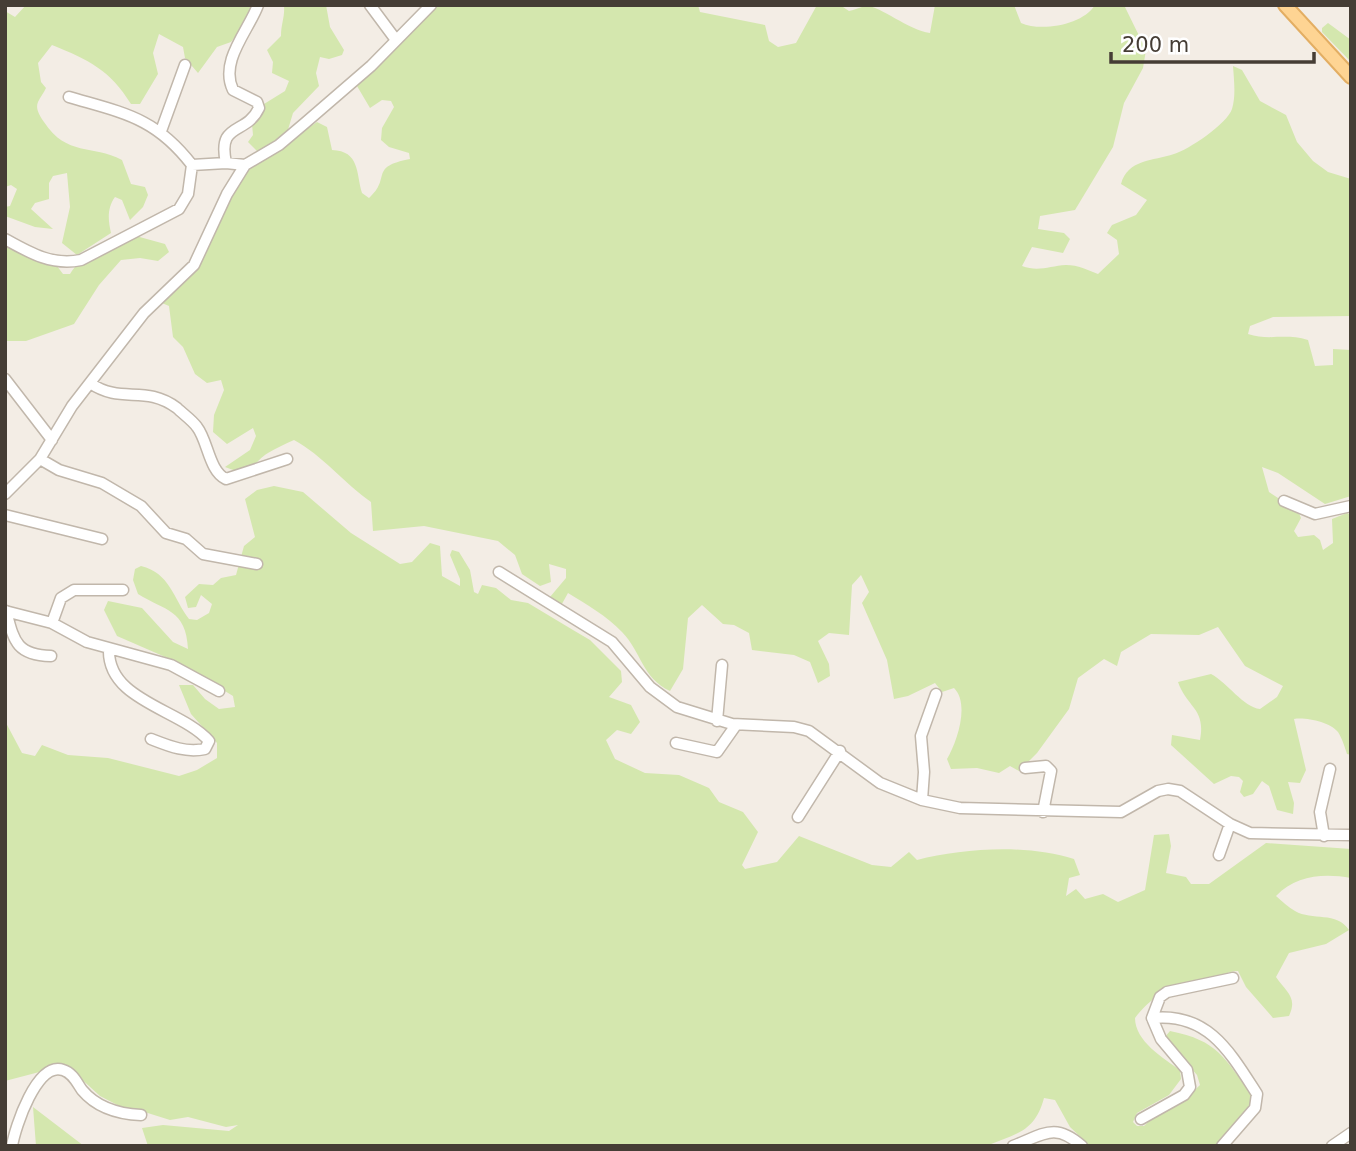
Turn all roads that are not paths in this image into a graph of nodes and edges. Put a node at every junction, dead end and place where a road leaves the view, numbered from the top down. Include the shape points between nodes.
1 (258, 5) edge
2 (370, 5) edge
3 (431, 5) edge
4 (1285, 5) edge
5 (396, 40) junction
6 (185, 65) dead end
7 (1351, 77) edge
8 (69, 97) dead end
9 (161, 131) junction
10 (226, 163) junction
11 (192, 165) junction
12 (245, 165) junction
13 (5, 239) edge
14 (5, 379) edge
15 (90, 383) junction
16 (52, 440) junction
17 (40, 459) junction
18 (287, 459) dead end
19 (5, 494) edge
20 (1284, 501) dead end
21 (1351, 506) edge
22 (5, 515) edge
23 (102, 539) dead end
24 (257, 564) dead end
25 (499, 572) dead end
26 (123, 590) dead end
27 (6, 611) edge
28 (52, 623) junction
29 (109, 649) junction
30 (51, 656) dead end
31 (722, 665) dead end
32 (219, 691) dead end
33 (936, 694) dead end
34 (717, 721) junction
35 (736, 724) junction
36 (151, 739) dead end
37 (676, 743) dead end
38 (840, 751) junction
39 (1025, 768) dead end
40 (1330, 769) dead end
41 (922, 800) junction
42 (1044, 812) junction
43 (797, 817) dead end
44 (1230, 824) junction
45 (1351, 835) edge
46 (1324, 836) junction
47 (1219, 855) dead end
48 (1233, 978) dead end
49 (1152, 1018) junction
50 (141, 1115) dead end
51 (1141, 1119) dead end
52 (1351, 1133) edge
53 (12, 1146) edge
54 (1013, 1146) edge
55 (1082, 1146) edge
56 (1222, 1146) edge
57 (1332, 1146) edge

1 - 10 street via 237,44 230,82 233,90 260,108 225,137
2 - 5 street
3 - 5 street
4 - 7 main road
5 - 12 street via 279,145
6 - 9 street
8 - 9 street via 136,117
9 - 11 street
10 - 11 street
10 - 12 street
11 - 13 street via 188,194 179,209 81,260 51,261
12 - 15 street via 194,265 144,313
14 - 16 street
15 - 16 street
15 - 18 street via 116,396 157,396 176,407 198,428 218,473 226,479
16 - 17 street
17 - 19 street
17 - 24 street via 102,482 141,506 166,533 186,540 203,554
20 - 21 street via 1315,514
22 - 23 street
25 - 34 street via 612,642 650,687 677,706
26 - 28 street via 74,590 61,598
27 - 28 street
27 - 30 street via 22,649 32,656
28 - 29 street
29 - 32 street via 172,665
29 - 36 street via 111,667 122,683 209,741 205,749 198,750 176,749
31 - 34 street
33 - 41 street via 921,736
34 - 35 street
35 - 37 street via 717,752
35 - 38 street via 794,727
38 - 41 street via 880,783
38 - 43 street
39 - 42 street via 1046,766 1051,771
40 - 46 street via 1320,812
41 - 42 street via 960,808
42 - 44 street via 1121,812 1168,789 1180,791
44 - 46 street via 1250,833
44 - 47 street
45 - 46 street
48 - 49 street via 1167,992 1160,997
49 - 51 street via 1161,1039 1191,1080 1184,1095
49 - 56 street via 1189,1020 1210,1034 1228,1049 1257,1094 1255,1108
50 - 53 street via 95,1103 65,1070 50,1071 27,1102
52 - 57 street
54 - 55 street via 1056,1130

